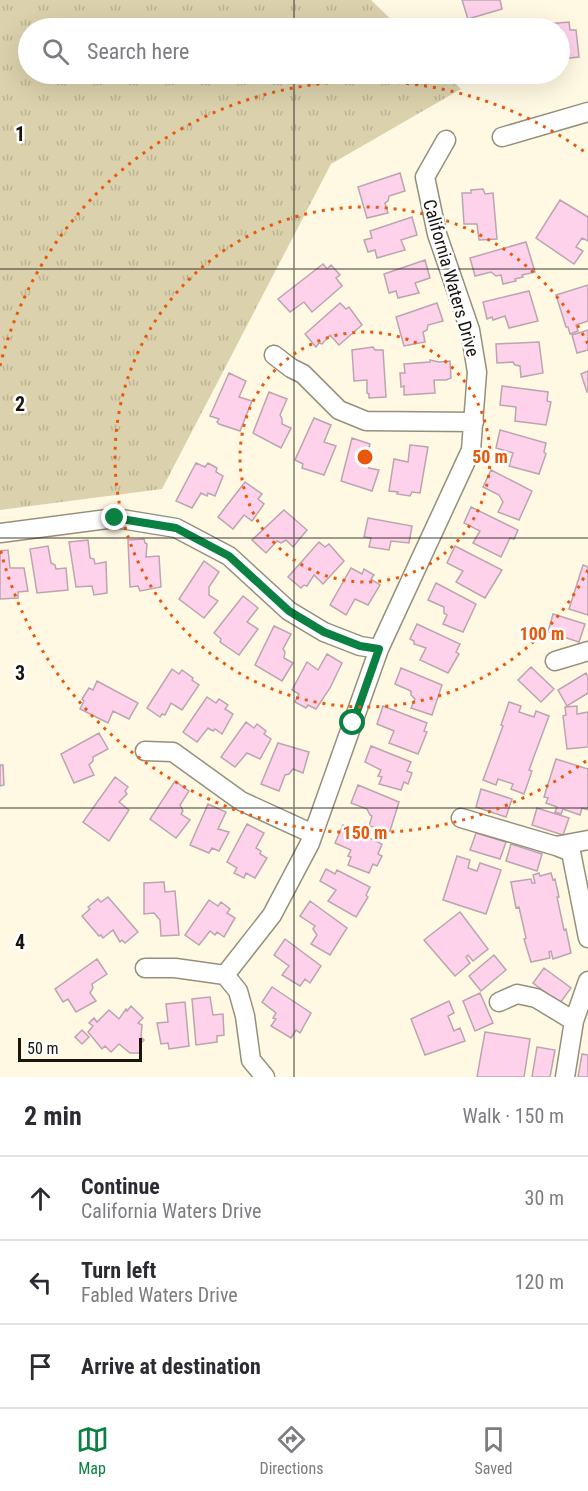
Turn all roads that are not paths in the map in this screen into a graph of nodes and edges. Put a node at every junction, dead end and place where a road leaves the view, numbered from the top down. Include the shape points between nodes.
1 (588, 112) edge
2 (502, 137) dead end
3 (446, 140) dead end
4 (274, 355) dead end
5 (474, 422) junction
6 (0, 533) edge
7 (379, 649) junction
8 (588, 651) edge
9 (555, 661) dead end
10 (145, 751) dead end
11 (461, 818) dead end
12 (313, 834) junction
13 (588, 840) edge
14 (556, 846) junction
15 (588, 938) edge
16 (145, 968) dead end
17 (225, 975) junction
18 (588, 981) edge
19 (499, 1002) dead end
20 (574, 1021) junction
21 (265, 1077) edge
22 (565, 1077) edge

1 - 2 street
3 - 5 street, California Waters Drive via 425,177 437,234 470,330 477,372
4 - 5 street via 303,374 339,410 366,421
5 - 7 street, California Waters Drive via 471,450
6 - 7 street via 115,518 176,528 229,556 289,611 324,632
7 - 12 street, California Waters Drive
8 - 9 street
10 - 12 street via 173,752 241,801
11 - 14 street
12 - 17 street, California Waters Drive via 272,915
13 - 14 street
14 - 15 street via 571,852
16 - 17 street
17 - 21 street via 238,991 251,1060
18 - 20 street
19 - 20 street via 517,994 536,998
20 - 22 street

